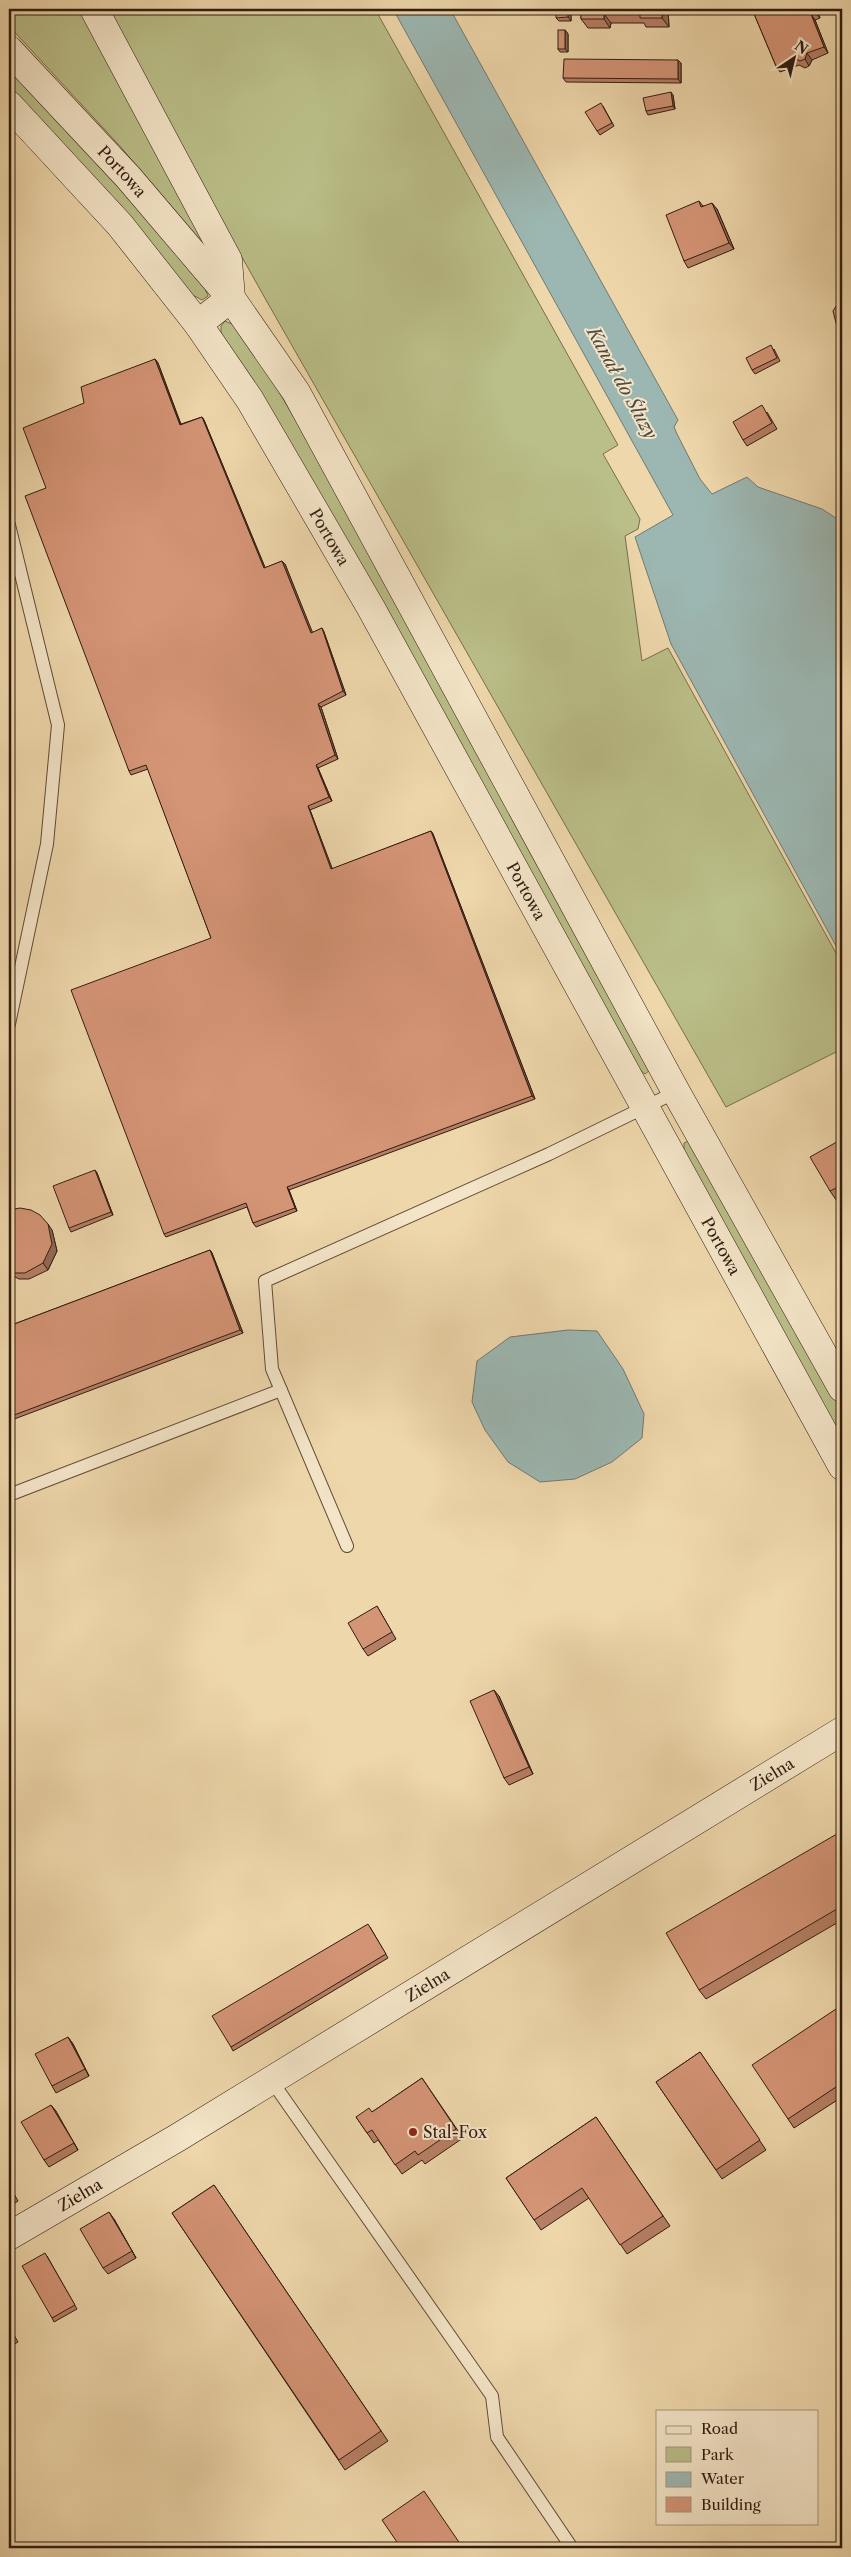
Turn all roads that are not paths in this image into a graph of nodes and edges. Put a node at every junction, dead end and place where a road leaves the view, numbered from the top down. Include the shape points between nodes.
1 (94, 9) edge
2 (9, 50) edge
3 (9, 105) edge
4 (231, 298) junction
5 (198, 324) junction
6 (9, 525) edge
7 (9, 1024) edge
8 (676, 1092) junction
9 (644, 1108) junction
10 (842, 1388) edge
11 (281, 1390) junction
12 (842, 1466) edge
13 (9, 1495) edge
14 (347, 1546) dead end
15 (842, 1731) edge
16 (272, 2080) junction
17 (9, 2236) edge
18 (572, 2548) edge

1 - 4 street via 228,260
2 - 4 street, Portowa via 128,177
3 - 5 street, Portowa via 120,225
4 - 5 street
4 - 8 street, Portowa via 296,392
5 - 9 street, Portowa via 250,400 371,608
6 - 7 lane via 58,725 47,844
8 - 9 lane
8 - 10 street, Portowa
9 - 11 lane via 265,1281 272,1369
9 - 12 street, Portowa
11 - 13 lane
11 - 14 lane
15 - 16 street, Zielna
16 - 17 street, Zielna
16 - 18 lane via 492,2396 497,2437

